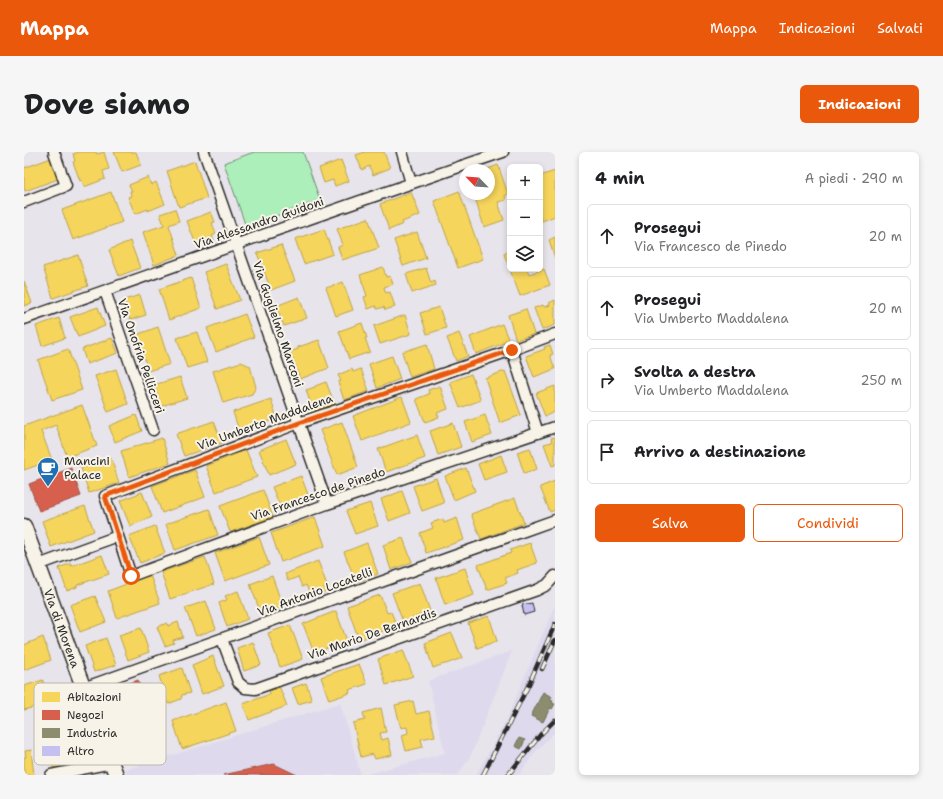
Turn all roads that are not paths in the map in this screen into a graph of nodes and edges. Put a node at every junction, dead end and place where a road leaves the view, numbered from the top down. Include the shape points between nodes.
1 (54, 152) edge
2 (204, 152) edge
3 (402, 152) edge
4 (503, 152) edge
5 (412, 183) junction
6 (24, 202) edge
7 (237, 245) junction
8 (105, 291) junction
9 (24, 319) edge
10 (555, 334) edge
11 (512, 350) junction
12 (299, 423) junction
13 (555, 427) edge
14 (153, 430) dead end
15 (538, 433) junction
16 (327, 504) junction
17 (555, 520) edge
18 (24, 526) edge
19 (118, 536) junction
20 (38, 565) junction
21 (555, 576) edge
22 (222, 639) junction
23 (81, 683) edge
24 (97, 683) edge
25 (114, 769) edge
26 (51, 775) edge

1 - 6 street via 66,186
2 - 7 street, Via Guglielmo Marconi
3 - 5 street
4 - 5 street, Via Alessandro Guidoni
5 - 7 street, Via Alessandro Guidoni
7 - 8 street, Via Alessandro Guidoni
7 - 12 street, Via Guglielmo Marconi
8 - 9 street, Via Alessandro Guidoni
8 - 14 street, Via Onofria Pellicceri
10 - 11 street, Via Umberto Maddalena
11 - 12 street, Via Umberto Maddalena
11 - 15 street
12 - 16 street, Via Guglielmo Marconi
12 - 19 street, Via Umberto Maddalena via 105,496
13 - 15 street, Via Francesco de Pinedo
15 - 16 street, Via Francesco de Pinedo
16 - 19 street, Via Francesco de Pinedo via 131,576
17 - 22 street, Via Antonio Locatelli
18 - 20 street, Via di Morena
19 - 20 street
20 - 23 street, Via di Morena
21 - 22 street, Via Mario De Bernardis via 537,590 255,689 245,688 238,682
22 - 24 street, Via Antonio Locatelli
25 - 26 street

